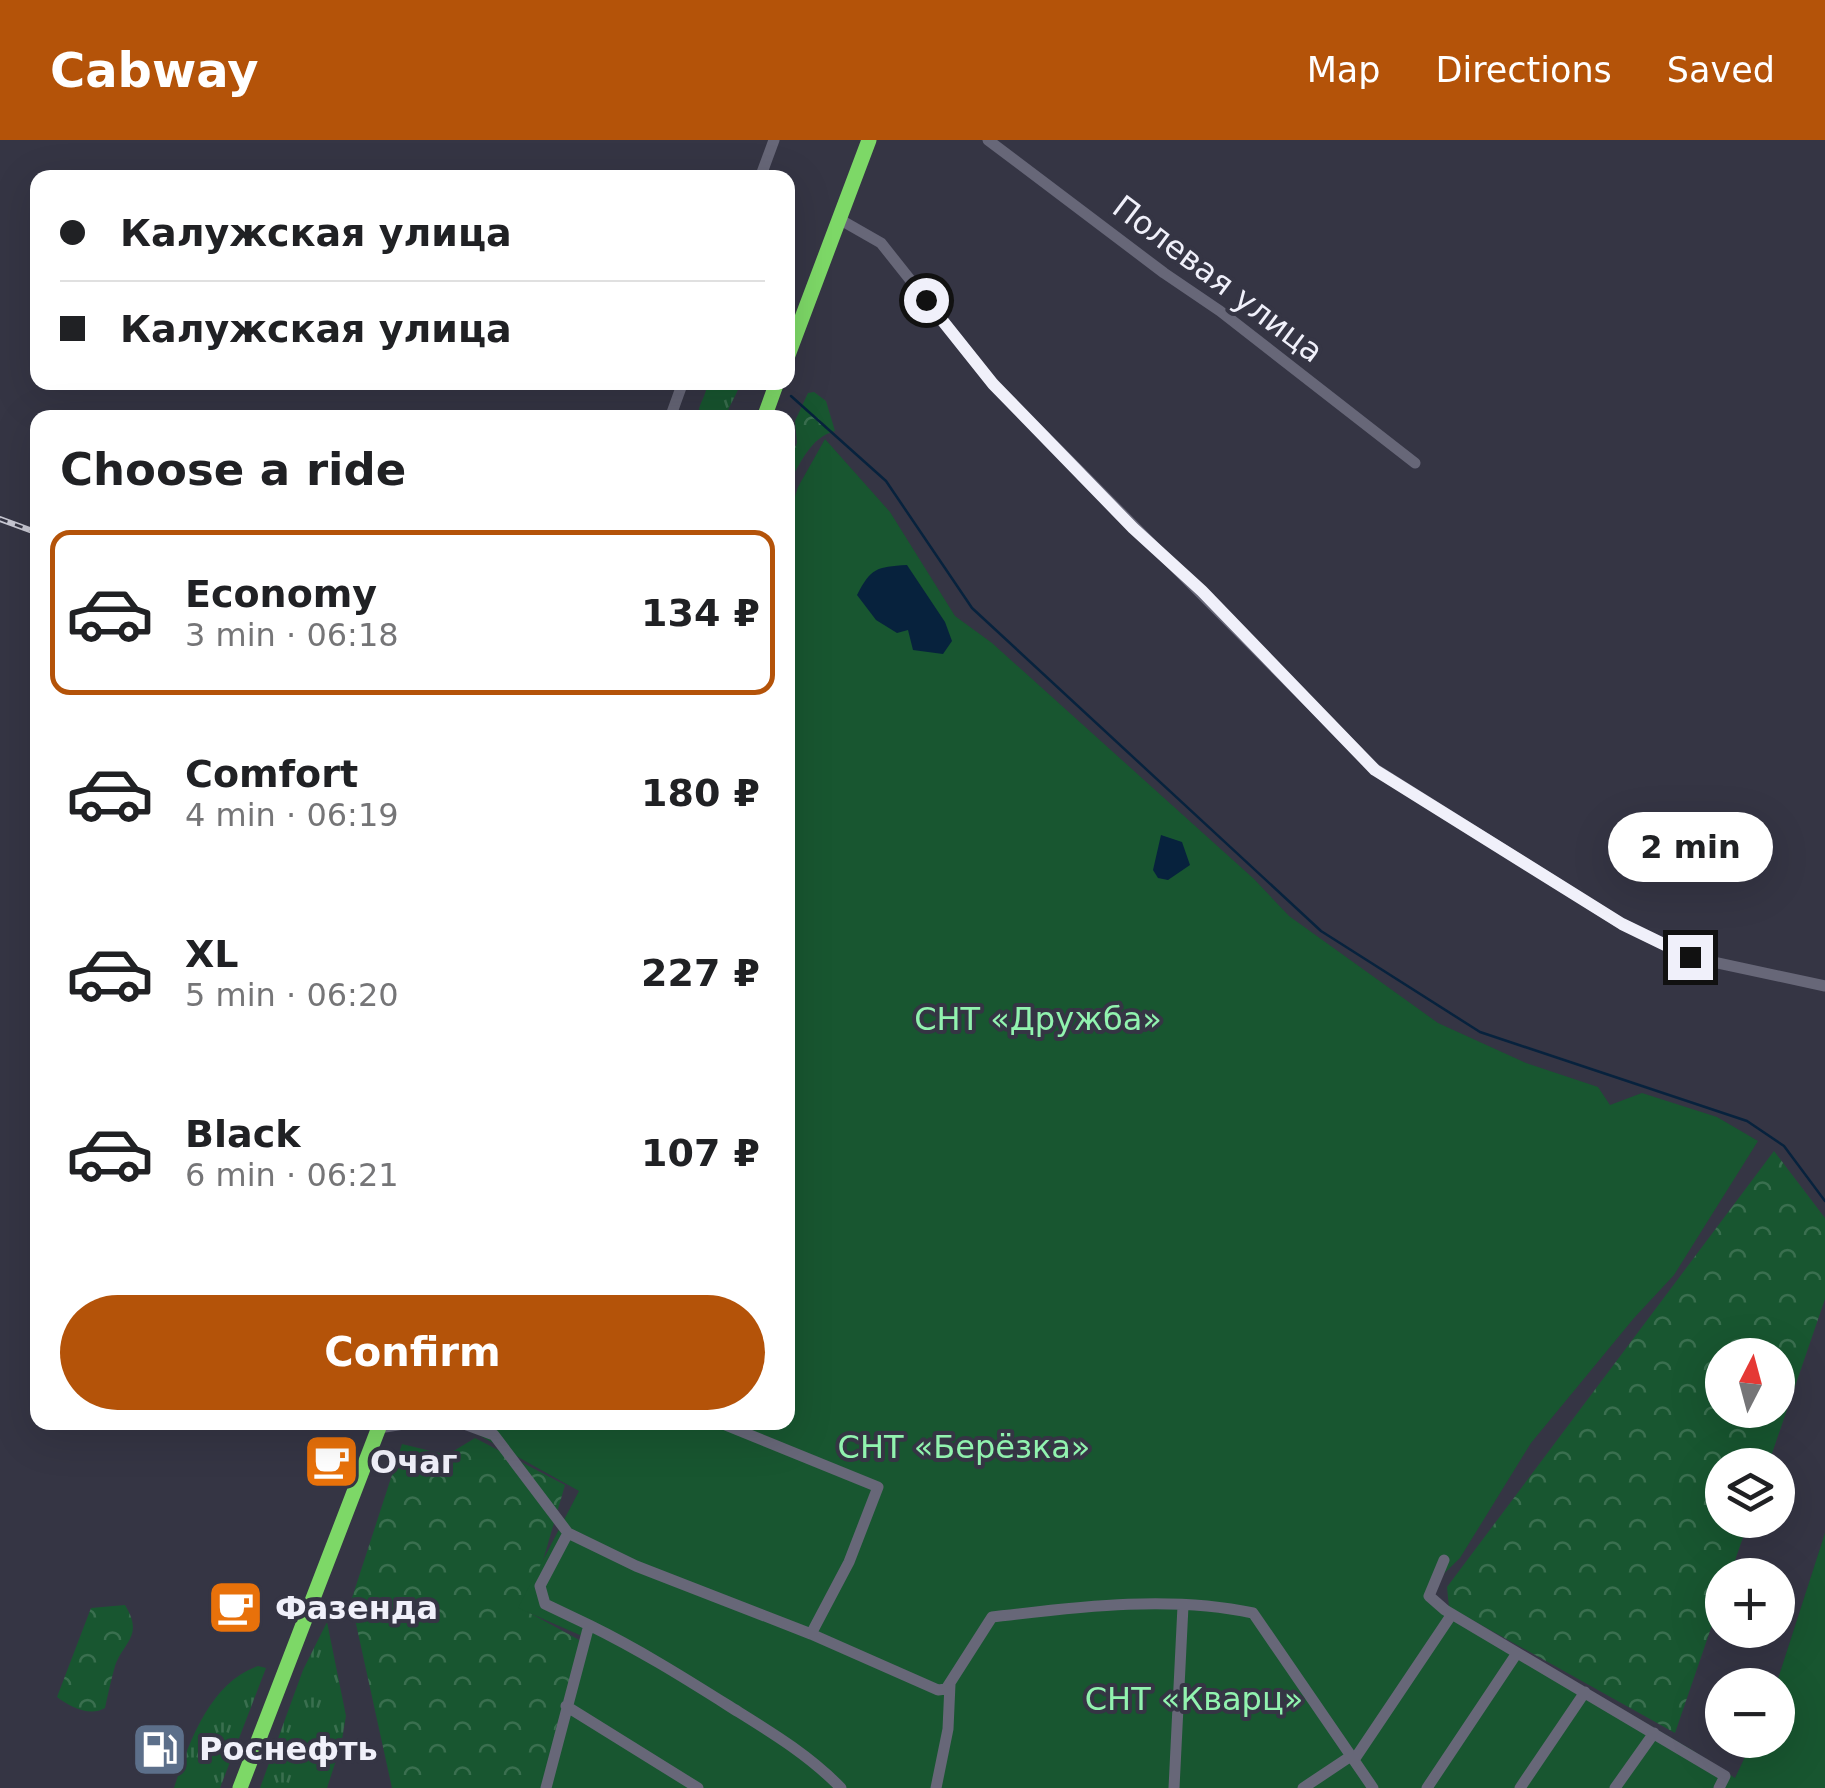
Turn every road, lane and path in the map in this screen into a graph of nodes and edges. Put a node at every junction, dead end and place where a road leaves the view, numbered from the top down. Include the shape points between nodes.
1 (774, 140) edge
2 (869, 140) edge
3 (988, 140) edge
4 (763, 170) edge
5 (839, 219) junction
6 (795, 336) edge
7 (1416, 463) dead end
8 (1825, 986) edge
9 (378, 1430) edge
10 (481, 1430) edge
11 (738, 1430) edge
12 (568, 1532) junction
13 (1444, 1560) dead end
14 (1183, 1606) junction
15 (1452, 1614) junction
16 (589, 1624) junction
17 (811, 1634) junction
18 (1518, 1652) junction
19 (950, 1682) junction
20 (1585, 1692) junction
21 (566, 1706) junction
22 (1654, 1733) junction
23 (1352, 1758) junction
24 (240, 1788) edge
25 (546, 1788) edge
26 (698, 1788) edge
27 (841, 1788) edge
28 (936, 1788) edge
29 (1174, 1788) edge
30 (1303, 1788) edge
31 (1373, 1788) edge
32 (1427, 1788) edge
33 (1520, 1788) edge
34 (1615, 1788) edge
35 (1719, 1788) edge

1 - 4 street
2 - 5 highway
3 - 7 street, Полевая улица
5 - 6 highway
5 - 8 street via 881,243 993,384 1375,770 1622,924 1690,957
9 - 24 highway
10 - 12 street via 494,1435
11 - 17 street via 878,1487
12 - 16 street via 540,1586 545,1604
12 - 17 street via 636,1566
13 - 15 street via 1428,1596
14 - 19 street via 992,1617
14 - 23 street via 1253,1614
14 - 29 street
15 - 18 street
15 - 23 street
16 - 21 street
16 - 27 street via 788,1743
17 - 19 street via 938,1690
18 - 20 street
18 - 32 street
19 - 28 street
20 - 22 street
20 - 33 street
21 - 25 street
21 - 26 street
22 - 34 street
22 - 35 street via 1725,1776
23 - 30 street
23 - 31 street

